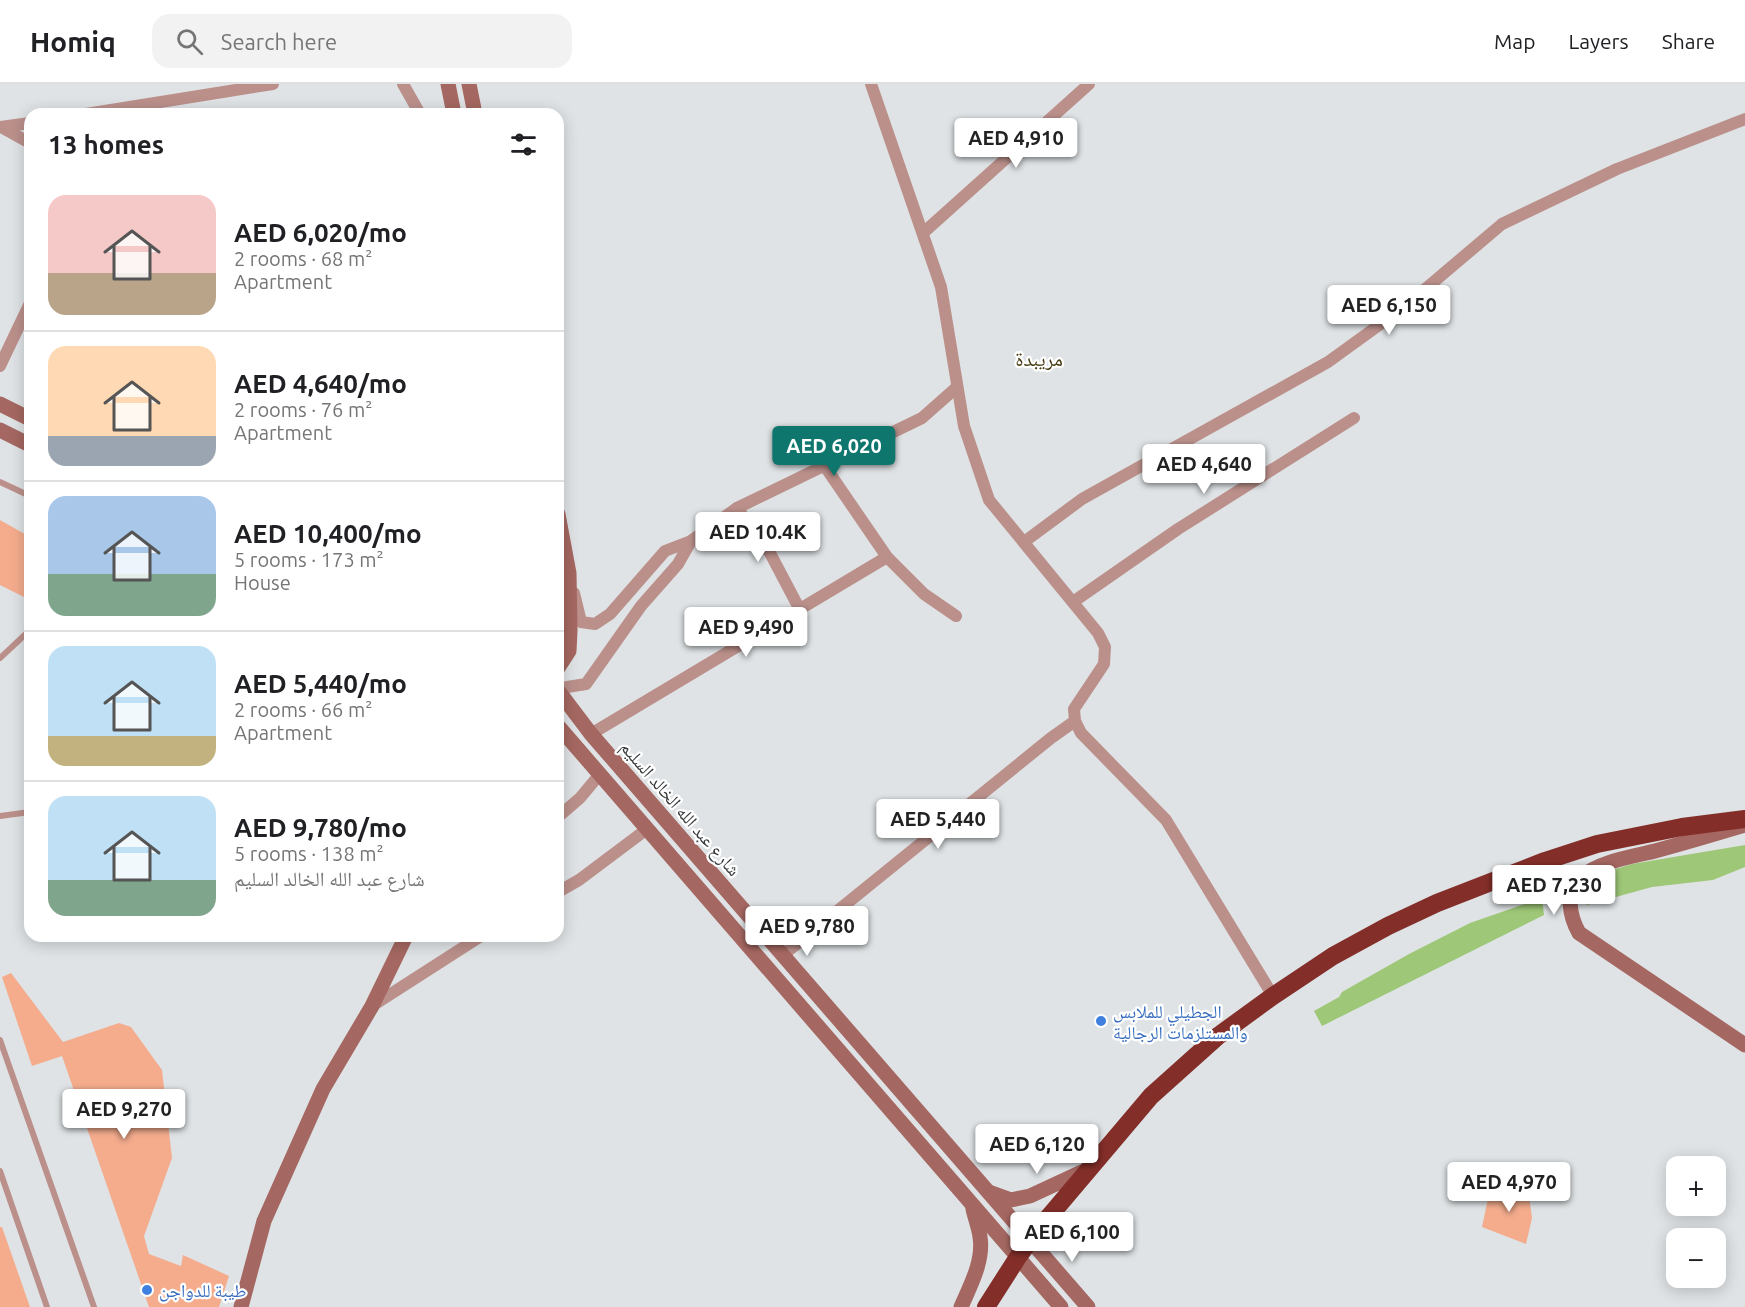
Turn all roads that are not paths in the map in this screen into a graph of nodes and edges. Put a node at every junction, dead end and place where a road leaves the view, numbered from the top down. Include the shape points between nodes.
1 (273, 84) edge
2 (403, 84) edge
3 (448, 84) edge
4 (469, 84) edge
5 (871, 84) edge
6 (1089, 84) edge
7 (123, 108) edge
8 (417, 108) edge
9 (453, 108) edge
10 (474, 108) edge
11 (1745, 119) edge
12 (24, 124) edge
13 (1, 127) edge
14 (24, 140) edge
15 (923, 233) junction
16 (24, 316) edge
17 (0, 366) edge
18 (957, 387) junction
19 (0, 404) edge
20 (24, 416) edge
21 (1354, 418) dead end
22 (0, 429) edge
23 (24, 442) edge
24 (824, 465) junction
25 (0, 482) edge
26 (24, 493) edge
27 (737, 508) junction
28 (691, 541) junction
29 (1024, 542) junction
30 (564, 549) edge
31 (887, 556) junction
32 (568, 573) junction
33 (1073, 602) junction
34 (799, 608) junction
35 (956, 616) dead end
36 (24, 636) edge
37 (0, 658) edge
38 (564, 659) edge
39 (564, 687) edge
40 (564, 695) edge
41 (1075, 721) junction
42 (564, 733) edge
43 (591, 735) junction
44 (600, 774) junction
45 (564, 812) edge
46 (24, 814) edge
47 (0, 816) edge
48 (1745, 819) edge
49 (1745, 825) edge
50 (647, 829) junction
51 (564, 889) edge
52 (403, 942) edge
53 (472, 942) edge
54 (783, 954) junction
55 (1273, 996) junction
56 (372, 1006) junction
57 (0, 1040) edge
58 (1745, 1045) edge
59 (1086, 1170) junction
60 (0, 1171) edge
61 (988, 1192) junction
62 (971, 1203) junction
63 (1030, 1240) junction
64 (1018, 1257) junction
65 (47, 1307) edge
66 (94, 1307) edge
67 (241, 1307) edge
68 (961, 1307) edge
69 (986, 1307) edge
70 (1062, 1307) edge
71 (1070, 1307) edge
72 (1088, 1307) edge

1 - 7 street
2 - 8 street
3 - 9 street
4 - 10 street
5 - 15 street
6 - 15 street
11 - 29 street via 1617,169 1502,224 1404,307 1328,362 1082,499
12 - 13 street
13 - 14 street
15 - 18 street via 941,287
16 - 17 street
18 - 24 street via 922,418
18 - 29 street via 964,426 989,500
19 - 20 street
21 - 33 street
22 - 23 street
24 - 27 street
24 - 31 street
25 - 26 lane
27 - 28 street
27 - 34 street via 770,553
28 - 32 street via 665,551 610,614 595,624 581,622
28 - 39 street via 678,564 641,606 586,684
29 - 33 street
30 - 32 street
31 - 34 street
31 - 35 street via 924,594
32 - 38 street via 570,632 569,651
33 - 41 street via 1105,647 1104,664 1074,709
34 - 43 street
36 - 37 lane
40 - 43 street, شارع عبد الله الخالد السليم
41 - 54 street
41 - 55 street via 1081,732 1166,820
42 - 44 street
43 - 54 street, شارع عبد الله الخالد السليم
44 - 45 street
44 - 50 street
46 - 47 lane
48 - 55 highway via 1597,844 1545,861 1388,926
49 - 58 street via 1608,863 1579,878 1569,903 1579,933
50 - 51 street
50 - 62 street
52 - 56 street
53 - 56 street
54 - 61 street, شارع عبد الله الخالد السليم
55 - 59 highway via 1218,1036 1151,1096
56 - 67 street via 323,1089 264,1221
57 - 66 lane
59 - 61 street via 1030,1196 1011,1200
59 - 63 highway
60 - 65 lane
61 - 63 street, شارع عبد الله الخالد السليم
62 - 64 street
62 - 68 street via 981,1240 975,1274
63 - 64 highway
63 - 72 street, شارع عبد الله الخالد السليم
64 - 69 highway
64 - 70 street
71 - 72 street via 1074,1300

